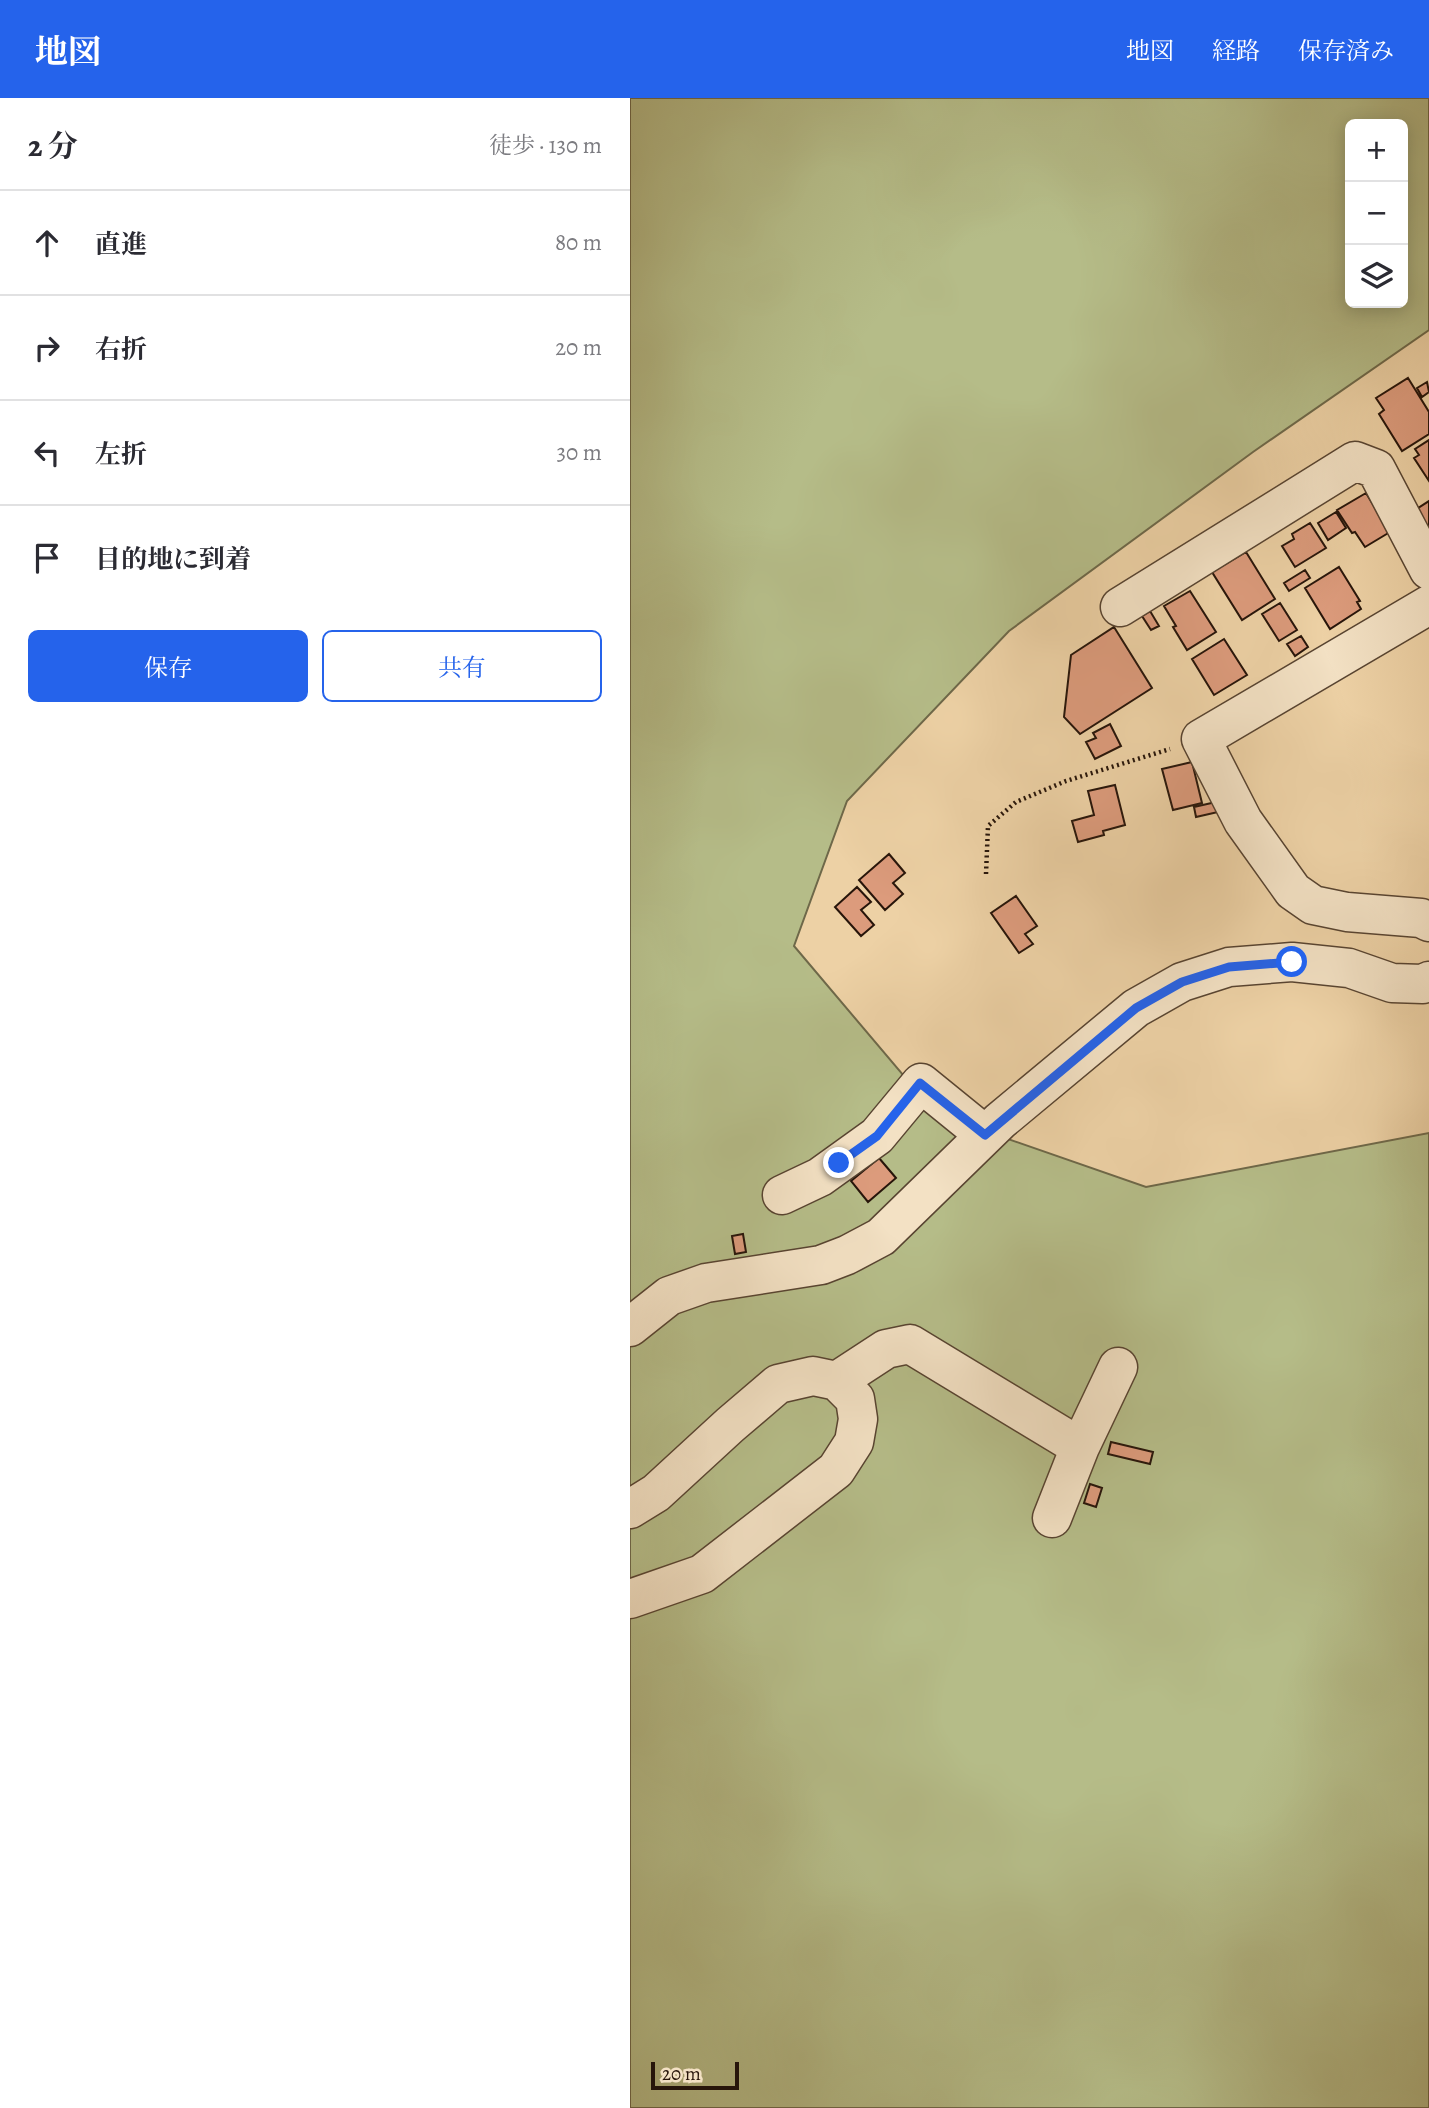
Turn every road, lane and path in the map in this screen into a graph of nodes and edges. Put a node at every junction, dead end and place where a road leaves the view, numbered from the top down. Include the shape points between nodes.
1 (1429, 570) edge
2 (1429, 605) edge
3 (1120, 607) dead end
4 (1201, 739) junction
5 (986, 874) dead end
6 (1429, 922) edge
7 (1429, 981) edge
8 (985, 1135) junction
9 (782, 1195) dead end
10 (630, 1327) edge
11 (1118, 1367) dead end
12 (837, 1381) junction
13 (1080, 1447) junction
14 (630, 1509) edge
15 (1052, 1518) dead end
16 (630, 1599) edge

1 - 3 street via 1376,469 1355,461
2 - 4 street
4 - 5 path via 1066,781 1017,802 988,826
4 - 6 street via 1243,821 1293,891 1313,905
7 - 8 street via 1392,983 1349,968 1292,962 1229,967 1182,982 1136,1008
8 - 9 street via 920,1083 877,1136 820,1177
8 - 10 street via 881,1237 821,1265 706,1283 669,1296
11 - 13 street
12 - 13 street via 886,1349 910,1344
12 - 14 street via 813,1376 778,1384 656,1493
12 - 16 street via 855,1399 858,1419 853,1442 836,1470 702,1574
13 - 15 street

